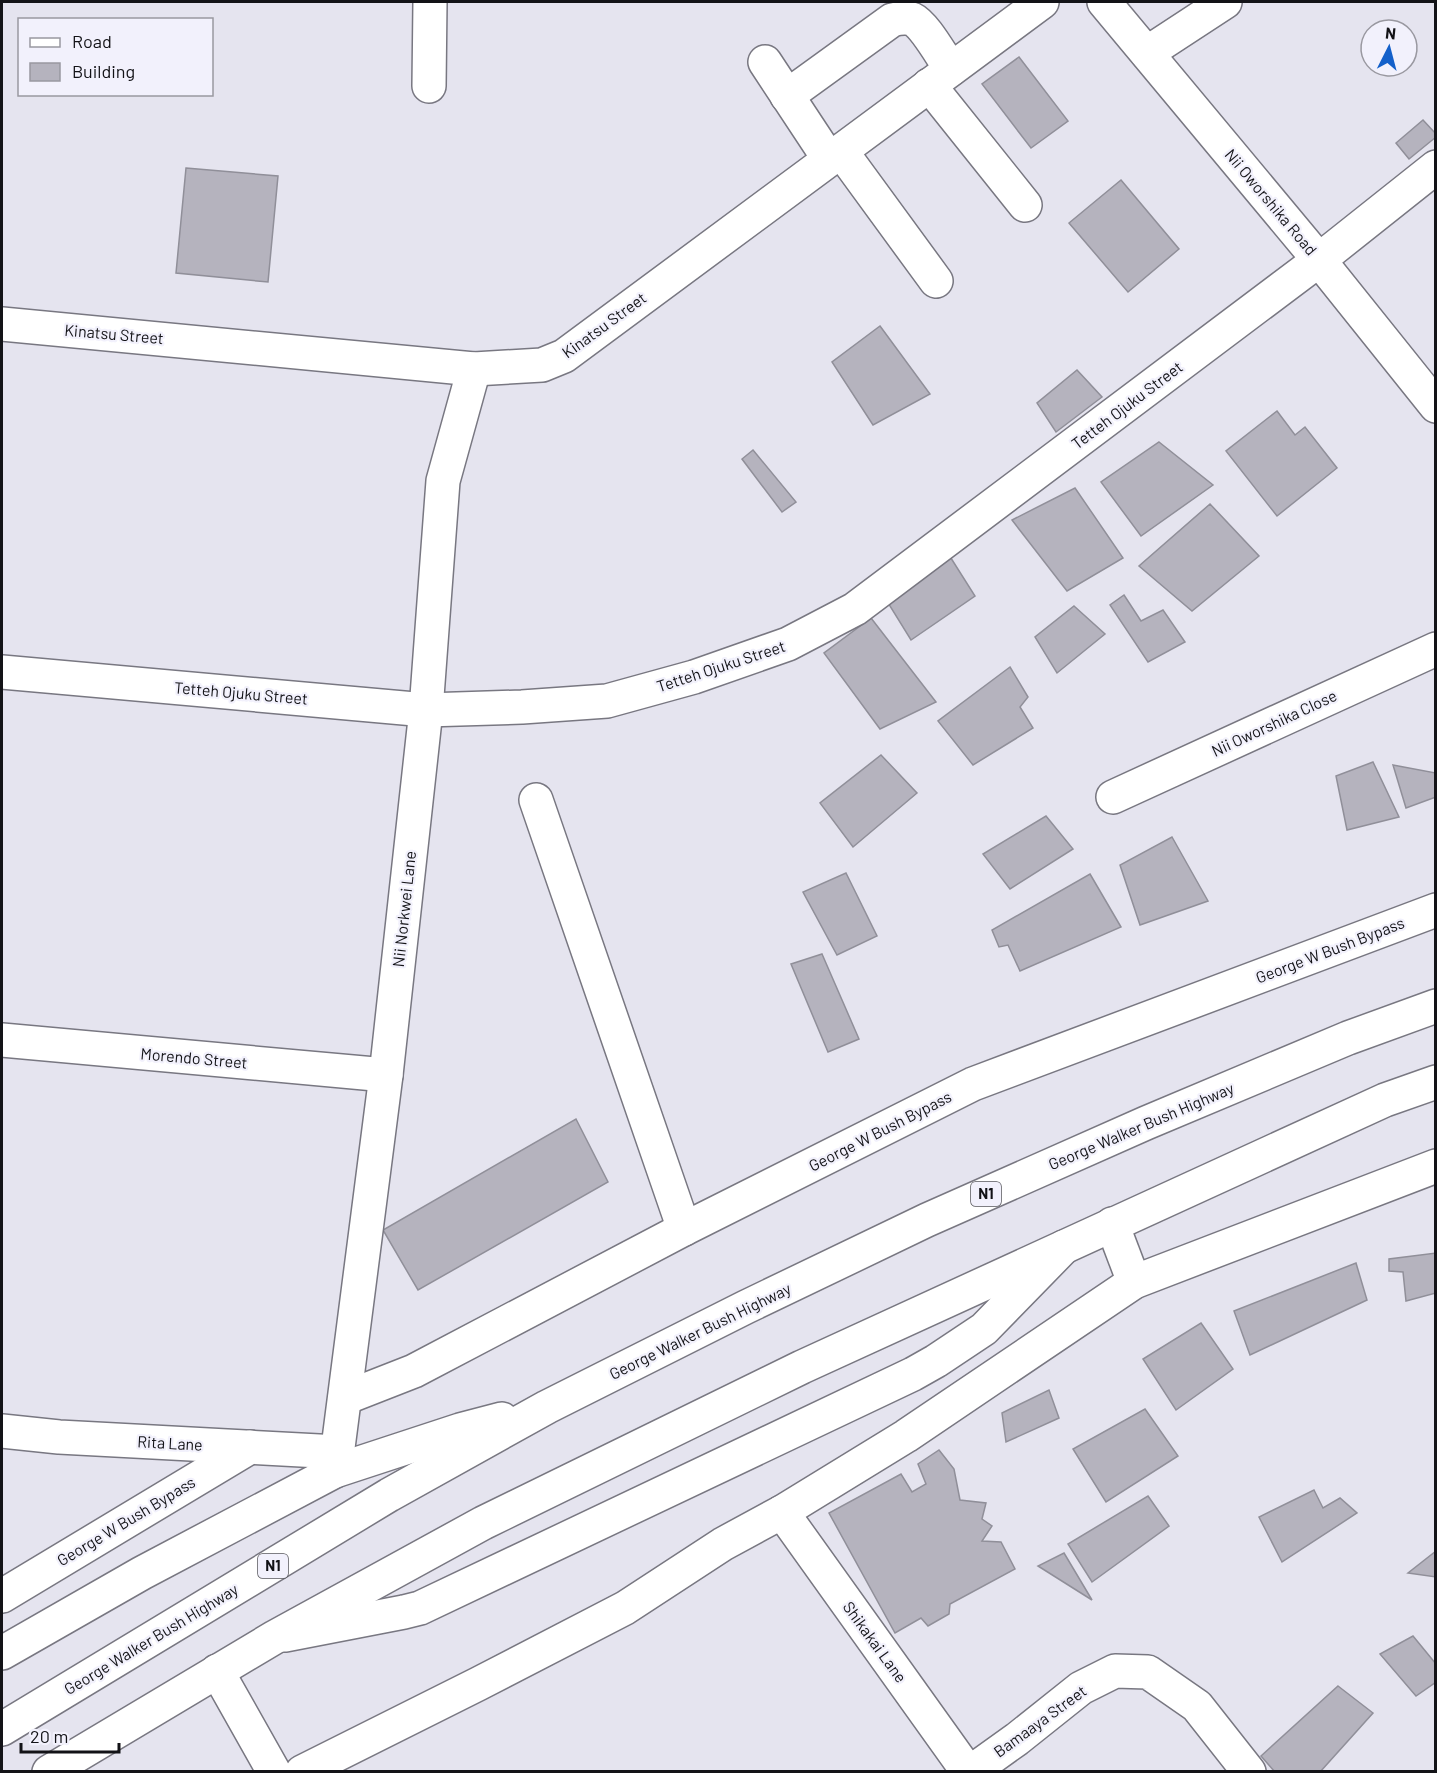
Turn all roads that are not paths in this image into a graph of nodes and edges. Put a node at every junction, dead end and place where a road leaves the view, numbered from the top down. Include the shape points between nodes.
1 (430, 2) edge
2 (1042, 2) edge
3 (1104, 2) edge
4 (1225, 2) edge
5 (1147, 53) junction
6 (765, 62) dead end
7 (940, 77) junction
8 (429, 86) dead end
9 (787, 96) junction
10 (835, 155) junction
11 (1436, 167) edge
12 (1025, 205) dead end
13 (1319, 260) junction
14 (936, 281) dead end
15 (2, 324) edge
16 (474, 369) junction
17 (1436, 406) edge
18 (1436, 649) edge
19 (2, 672) edge
20 (426, 710) junction
21 (1113, 797) dead end
22 (536, 800) dead end
23 (1436, 910) edge
24 (1436, 1006) edge
25 (2, 1040) edge
26 (386, 1075) junction
27 (1436, 1082) edge
28 (1436, 1166) edge
29 (1112, 1224) junction
30 (684, 1229) junction
31 (1067, 1245) junction
32 (1134, 1282) junction
33 (345, 1398) junction
34 (547, 1407) junction
35 (2, 1431) edge
36 (250, 1447) junction
37 (336, 1461) junction
38 (782, 1512) junction
39 (2, 1596) edge
40 (275, 1637) junction
41 (2, 1653) edge
42 (217, 1671) junction
43 (2, 1729) edge
44 (49, 1772) edge
45 (274, 1772) edge
46 (302, 1772) edge
47 (969, 1772) edge
48 (1249, 1772) edge

1 - 8 main road
2 - 7 main road, Kinatsu Street
3 - 5 main road, Nii Oworshika Road
4 - 5 main road
5 - 13 main road, Nii Oworshika Road
6 - 9 main road
7 - 9 main road via 922,28 914,20 904,18 892,20
7 - 10 main road, Kinatsu Street
7 - 12 main road
9 - 10 main road
10 - 14 main road
10 - 16 main road, Kinatsu Street via 564,356 542,365
11 - 13 main road, Tetteh Ojuku Street
13 - 17 main road, Nii Oworshika Road
13 - 20 main road, Tetteh Ojuku Street via 855,609 788,644 694,677 607,701
15 - 16 main road, Kinatsu Street
16 - 20 main road, Nii Norkwei Lane via 443,481
18 - 21 main road, Nii Oworshika Close
19 - 20 main road, Tetteh Ojuku Street
20 - 26 main road, Nii Norkwei Lane
22 - 30 main road
23 - 30 main road, George W Bush Bypass via 973,1084
24 - 34 main road, George Walker Bush Highway / N1 via 1348,1038 927,1220
25 - 26 main road, Morendo Street
26 - 33 main road, Nii Norkwei Lane
27 - 29 main road via 1385,1100
28 - 32 main road
29 - 31 main road
29 - 32 main road
30 - 33 main road, George W Bush Bypass via 414,1371
31 - 40 main road via 802,1367 494,1518
31 - 40 main road via 984,1329 913,1374 420,1608
32 - 38 main road via 906,1436
33 - 37 main road, Nii Norkwei Lane
34 - 37 main road
34 - 43 main road, George Walker Bush Highway / N1 via 389,1496
35 - 36 main road, Rita Lane
36 - 37 main road, Rita Lane
36 - 39 main road, George W Bush Bypass
37 - 41 main road
38 - 46 main road via 723,1544 625,1608
38 - 47 main road, Shikakai Lane
40 - 42 main road
42 - 44 main road
42 - 45 main road
47 - 48 main road, Bamaaya Street via 1081,1688 1115,1671 1148,1672 1197,1706

